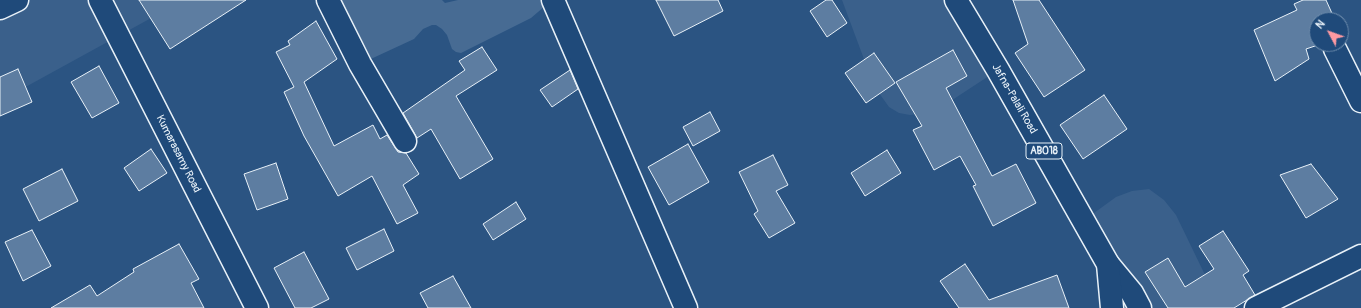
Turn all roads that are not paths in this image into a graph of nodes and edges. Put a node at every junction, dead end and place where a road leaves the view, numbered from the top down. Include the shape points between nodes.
1 (17, 0) edge
2 (100, 0) edge
3 (328, 0) edge
4 (553, 0) edge
5 (956, 0) edge
6 (0, 8) edge
7 (1336, 52) edge
8 (1361, 101) edge
9 (405, 141) dead end
10 (1361, 256) edge
11 (1108, 264) junction
12 (257, 308) edge
13 (686, 308) edge
14 (1112, 308) edge
15 (1140, 308) edge
16 (1256, 308) edge

1 - 6 street
2 - 12 street, Kumarasamy Road
3 - 9 street via 360,64
4 - 13 street
5 - 11 street, Jafna-Palali Road / AB018
7 - 8 street
10 - 16 street
11 - 14 street, Jafna-Palali Road / AB018
11 - 15 street via 1132,293

